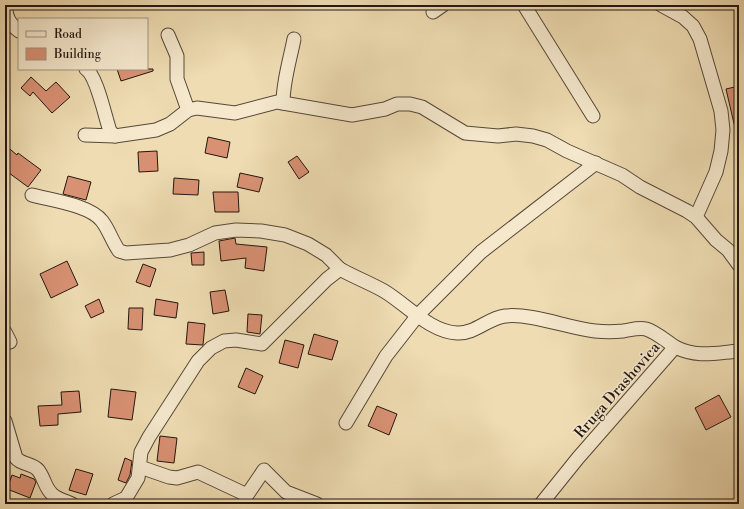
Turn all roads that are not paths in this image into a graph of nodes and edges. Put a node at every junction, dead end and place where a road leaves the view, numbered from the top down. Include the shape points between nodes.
1 (6, 5) edge
2 (524, 5) edge
3 (661, 5) edge
4 (18, 30) edge
5 (168, 35) dead end
6 (294, 39) dead end
7 (87, 70) edge
8 (283, 103) junction
9 (188, 110) junction
10 (594, 116) dead end
11 (85, 135) dead end
12 (115, 136) junction
13 (596, 163) junction
14 (32, 195) dead end
15 (696, 217) junction
16 (739, 265) edge
17 (340, 270) junction
18 (418, 315) junction
19 (674, 348) junction
20 (739, 351) edge
21 (5, 421) edge
22 (346, 423) dead end
23 (140, 467) junction
24 (126, 501) edge
25 (72, 504) edge
26 (113, 504) edge
27 (316, 504) edge
28 (541, 504) edge

1 - 4 street via 6,15
2 - 10 street
3 - 15 street via 683,17 693,26 700,39 721,111 721,151 716,172
5 - 9 street via 177,56 177,79
6 - 8 street via 284,81
7 - 12 street via 95,83 110,131
8 - 9 street via 276,102 235,113 197,108
8 - 13 street via 352,115 398,104 410,104 433,112 465,133 533,136
9 - 12 street via 170,124 156,130
11 - 12 street
13 - 15 street
13 - 18 street via 481,252
14 - 17 street via 92,212 101,219 119,251 126,253 170,250 189,245 215,233 236,230 261,231 285,235 308,244 326,255
15 - 16 street
17 - 18 street via 383,290
17 - 23 street via 327,279 262,344 224,341 211,348 198,360 149,437 141,452
18 - 19 street via 443,330 456,333 468,332 505,316 522,316 592,331 625,331 637,328 648,330
18 - 22 street via 386,356
19 - 20 street, Rruga Drashovica via 696,354
19 - 28 street, Rruga Drashovica via 574,462
21 - 25 street via 19,462 33,466 52,495
23 - 24 street via 138,478
23 - 27 street via 177,478 198,472 247,495 264,470 286,492
24 - 26 street

